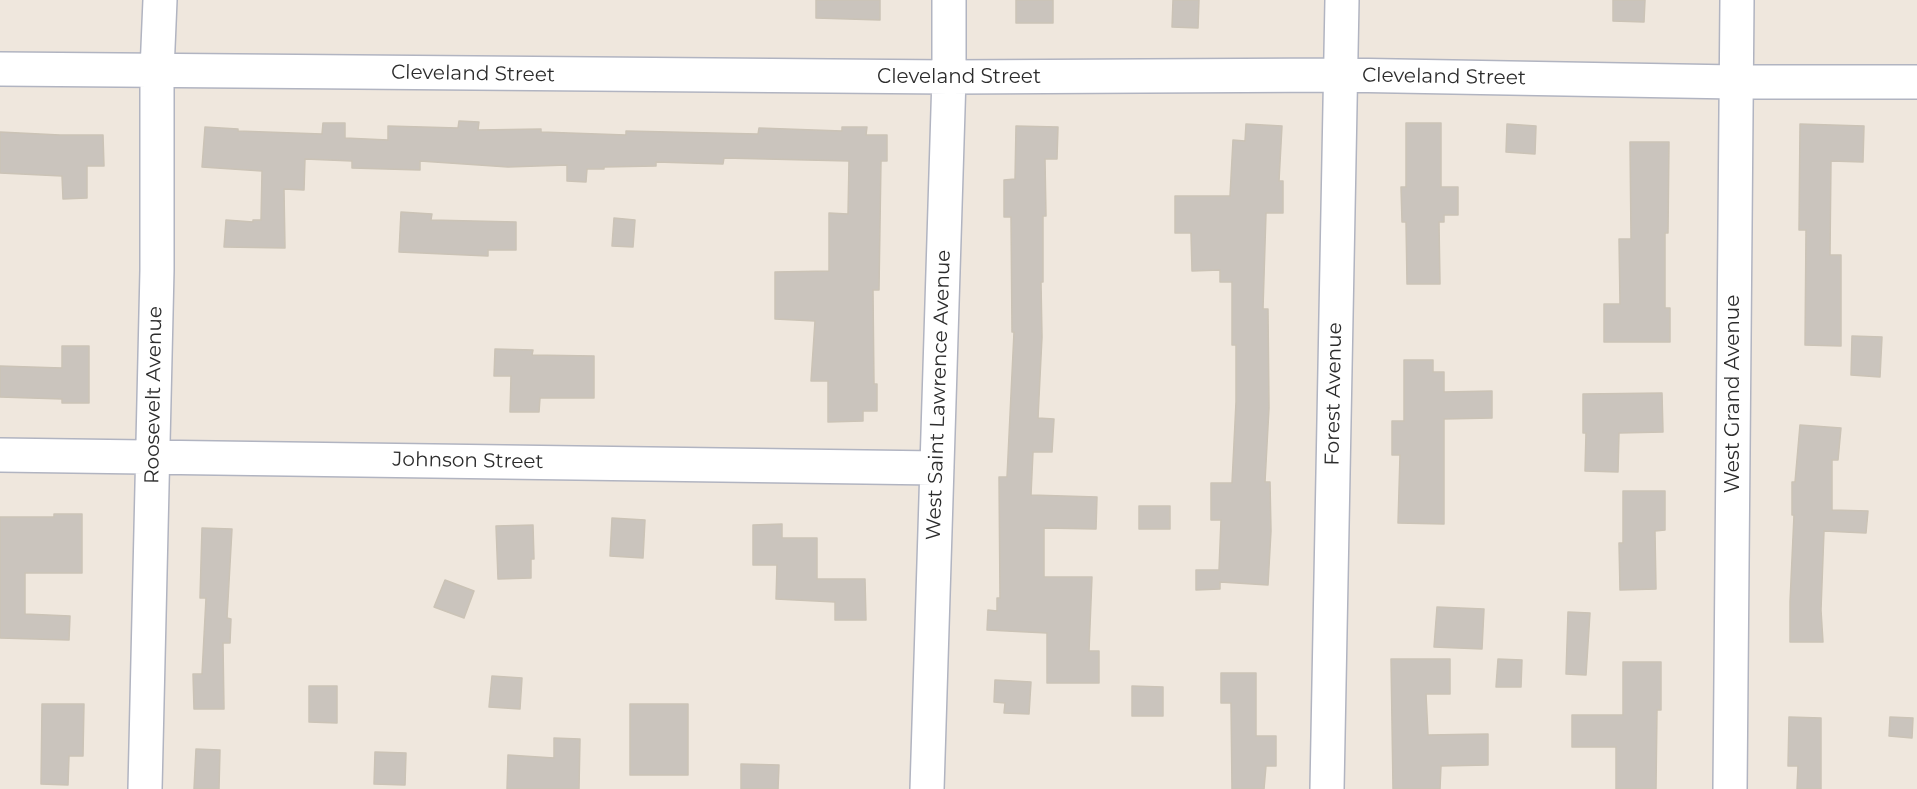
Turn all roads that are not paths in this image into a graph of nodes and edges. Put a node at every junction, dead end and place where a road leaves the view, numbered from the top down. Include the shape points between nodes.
1 (160, 0) edge
2 (950, 0) edge
3 (1342, 0) edge
4 (1737, 0) edge
5 (0, 69) edge
6 (157, 71) junction
7 (1340, 75) junction
8 (949, 77) junction
9 (1735, 82) junction
10 (1917, 82) edge
11 (0, 455) edge
12 (153, 456) junction
13 (937, 468) junction
14 (145, 789) edge
15 (927, 789) edge
16 (1327, 789) edge
17 (1730, 789) edge

1 - 6 street, Roosevelt Avenue
2 - 8 street, West Saint Lawrence Avenue
3 - 7 street, Forest Avenue
4 - 9 street, West Grand Avenue
5 - 6 street, Cleveland Street
6 - 8 street, Cleveland Street
6 - 12 street, Roosevelt Avenue
7 - 8 street, Cleveland Street
7 - 9 street, Cleveland Street
7 - 16 street, Forest Avenue
8 - 13 street, West Saint Lawrence Avenue
9 - 10 street, Cleveland Street
9 - 17 street, West Grand Avenue
11 - 12 street, Johnson Street
12 - 13 street, Johnson Street
12 - 14 street, Roosevelt Avenue
13 - 15 street, West Saint Lawrence Avenue

